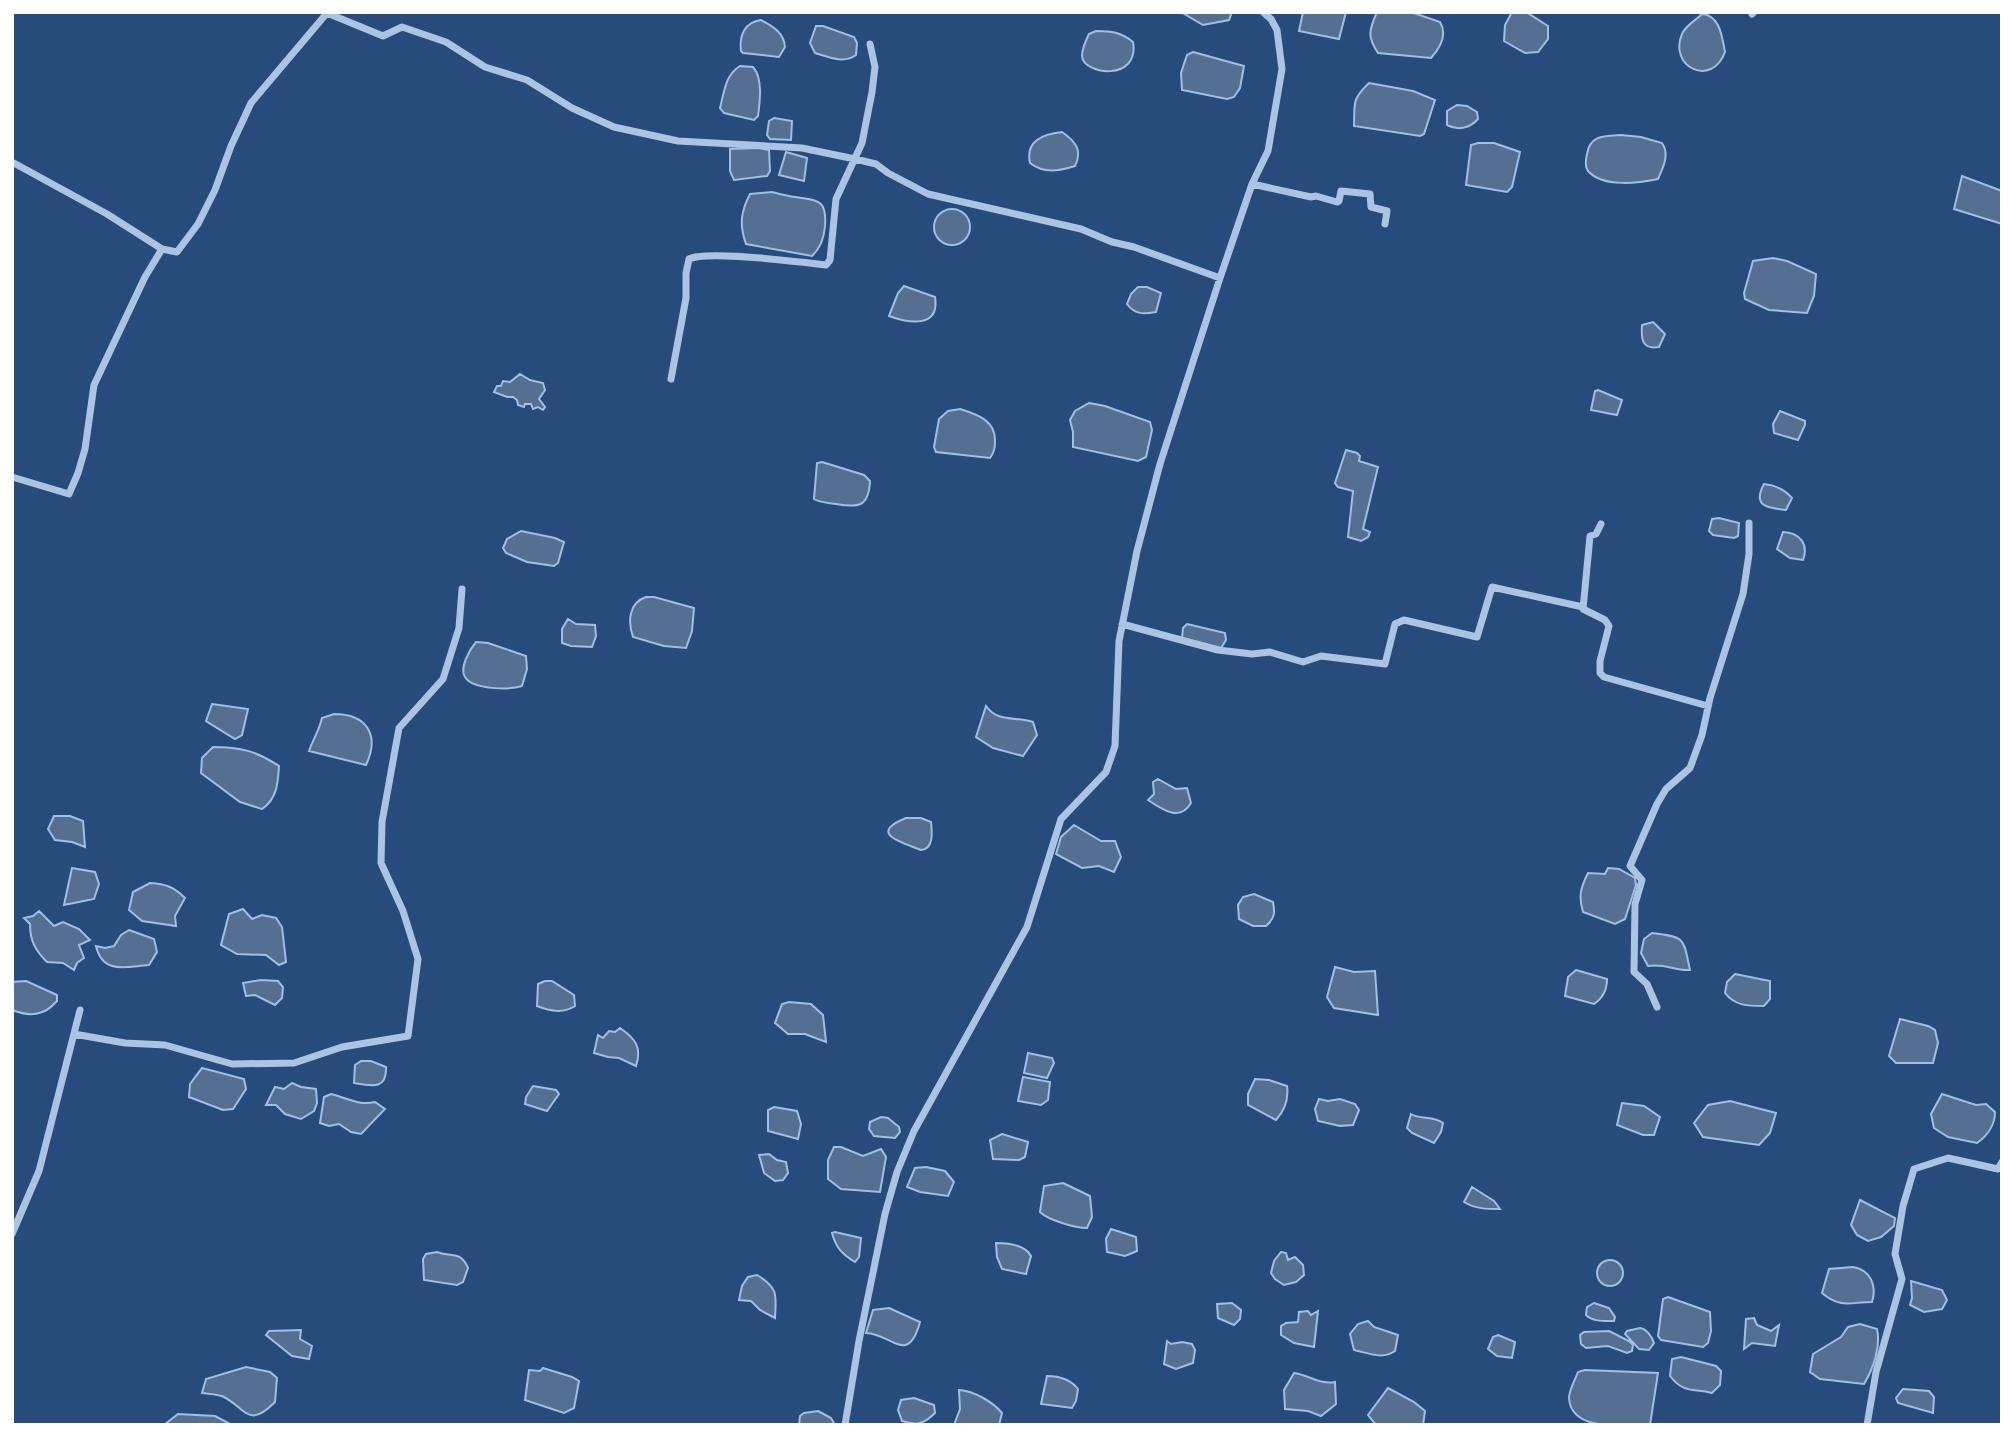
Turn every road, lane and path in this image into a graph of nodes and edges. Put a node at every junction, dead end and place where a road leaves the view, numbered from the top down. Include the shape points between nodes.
1 (327, 12) edge
2 (1263, 12) edge
3 (870, 44) dead end
4 (855, 159) junction
5 (12, 162) edge
6 (1252, 184) junction
7 (1385, 224) dead end
8 (162, 249) junction
9 (1220, 278) junction
10 (671, 379) dead end
11 (12, 477) edge
12 (1749, 523) dead end
13 (1601, 524) dead end
14 (462, 590) dead end
15 (1583, 607) junction
16 (1122, 624) junction
17 (1708, 706) junction
18 (1657, 1007) dead end
19 (80, 1010) dead end
20 (74, 1034) junction
21 (2002, 1163) edge
22 (12, 1234) edge
23 (845, 1425) edge
24 (1867, 1425) edge

1 - 4 street via 383,36 402,27 446,42 485,67 527,80 614,127 678,141 802,148
1 - 8 street via 251,103 198,224 177,252
2 - 6 street via 1277,30 1282,69 1268,151
3 - 4 street via 875,67 872,92
4 - 9 street via 876,164 928,194 1081,229
4 - 10 street via 836,199 827,265 722,255 689,259
5 - 8 street
6 - 7 street via 1337,202 1341,191 1370,194 1371,207 1387,211
6 - 9 street
8 - 11 street via 94,385 85,449 69,494
9 - 16 street via 1160,464
12 - 17 street via 1743,594
13 - 15 street via 1590,536
14 - 20 street via 459,628 443,679 399,728 382,822 381,863 404,911 418,959 408,1036 342,1047 294,1063 232,1064 165,1045
15 - 16 street via 1492,587 1477,636 1400,621 1395,624 1385,664 1321,656 1303,662 1270,652 1218,650
15 - 17 street via 1609,626 1600,660 1604,677
16 - 23 street via 1115,746 1106,772 1061,819 1027,927 914,1131 897,1172 861,1328
17 - 18 street via 1690,768 1666,789 1630,866 1642,880 1635,904 1634,972 1647,984
19 - 20 street
20 - 22 street via 39,1171
21 - 24 street via 1998,1168 1948,1158 1914,1169 1895,1254 1902,1279 1876,1371

